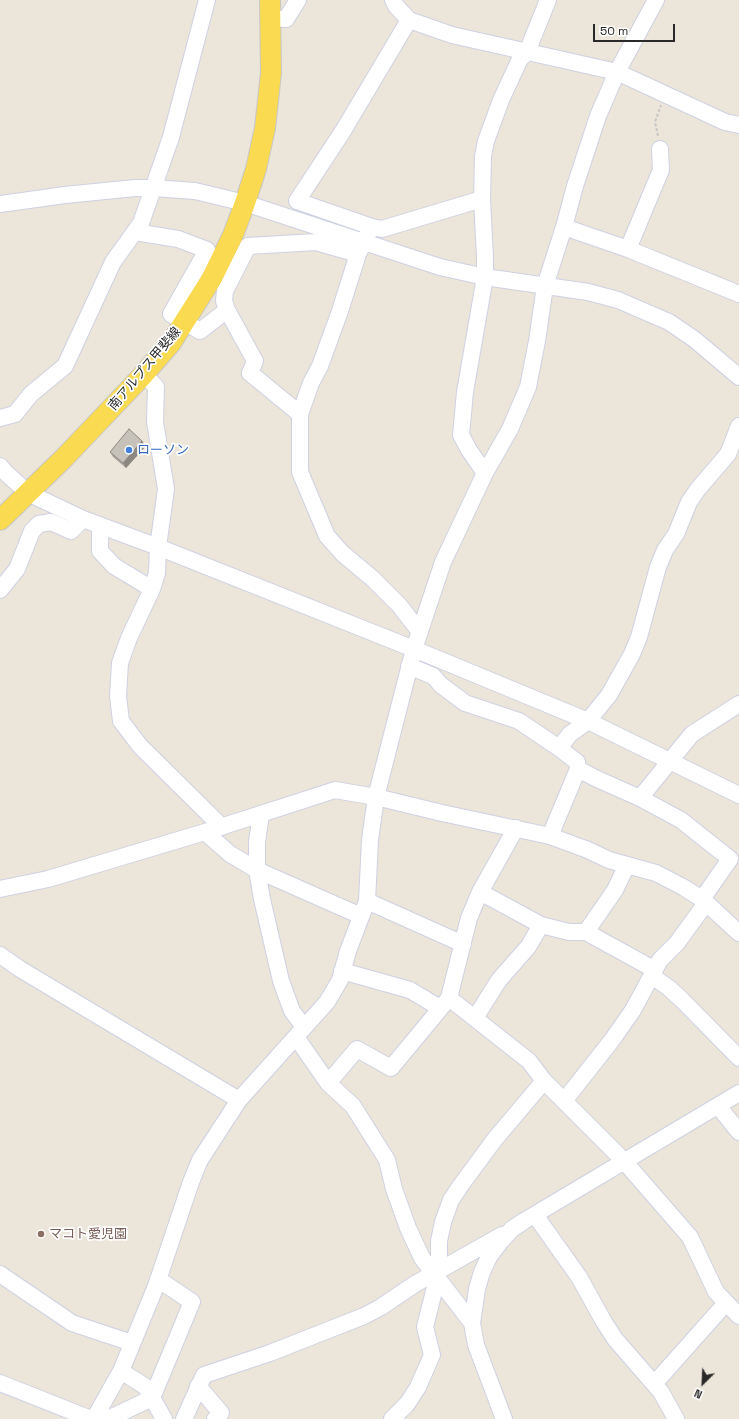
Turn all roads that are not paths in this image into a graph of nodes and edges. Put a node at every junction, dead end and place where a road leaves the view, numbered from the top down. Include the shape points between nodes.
1 (207, 0) edge
2 (298, 0) edge
3 (393, 0) edge
4 (548, 0) edge
5 (656, 0) edge
6 (270, 9) edge
7 (409, 20) junction
8 (527, 52) junction
9 (617, 72) junction
10 (739, 125) edge
11 (660, 149) road end
12 (154, 188) junction
13 (482, 199) junction
14 (245, 203) junction
15 (0, 204) edge
16 (564, 227) junction
17 (135, 232) junction
18 (365, 241) junction
19 (628, 249) junction
20 (485, 277) junction
21 (545, 286) junction
22 (739, 294) edge
23 (227, 310) junction
24 (185, 322) junction
25 (144, 374) junction
26 (739, 377) edge
27 (300, 414) junction
28 (0, 418) edge
29 (739, 426) edge
30 (0, 466) edge
31 (485, 473) junction
32 (28, 493) junction
33 (83, 519) junction
34 (0, 520) edge
35 (100, 526) junction
36 (158, 547) junction
37 (152, 589) junction
38 (0, 590) edge
39 (420, 632) junction
40 (414, 649) junction
41 (409, 666) junction
42 (739, 704) edge
43 (588, 721) junction
44 (559, 748) junction
45 (671, 761) junction
46 (578, 770) junction
47 (739, 795) edge
48 (376, 797) junction
49 (640, 798) junction
50 (261, 814) junction
51 (222, 827) junction
52 (516, 828) junction
53 (205, 832) junction
54 (550, 836) junction
55 (627, 865) junction
56 (257, 870) junction
57 (0, 889) edge
58 (480, 892) junction
59 (704, 901) junction
60 (364, 909) junction
61 (541, 925) junction
62 (586, 932) junction
63 (739, 933) edge
64 (463, 944) junction
65 (0, 955) edge
66 (342, 971) junction
67 (654, 973) junction
68 (444, 1003) junction
69 (476, 1018) junction
70 (300, 1032) junction
71 (739, 1058) edge
72 (544, 1082) junction
73 (328, 1083) junction
74 (739, 1093) edge
75 (239, 1100) junction
76 (564, 1101) junction
77 (718, 1106) junction
78 (739, 1132) edge
79 (624, 1161) junction
80 (535, 1214) junction
81 (512, 1229) junction
82 (0, 1274) edge
83 (436, 1274) junction
84 (158, 1279) junction
85 (726, 1303) junction
86 (739, 1316) edge
87 (472, 1323) junction
88 (132, 1343) junction
89 (121, 1371) junction
90 (0, 1383) edge
91 (654, 1384) junction
92 (198, 1386) junction
93 (152, 1398) junction
94 (93, 1419) edge
95 (103, 1419) edge
96 (164, 1419) edge
97 (184, 1419) edge
98 (215, 1419) edge
99 (392, 1419) edge
100 (504, 1419) edge
101 (676, 1419) edge

1 - 12 street via 171,137
2 - 6 street via 286,19
3 - 7 street
4 - 8 street
5 - 9 street
6 - 14 main road, 南アルプス甲斐線 via 271,73 265,128
7 - 8 street via 452,35
7 - 18 street via 343,131 297,201
8 - 9 street
8 - 13 street via 520,59 501,100 486,141
9 - 10 street via 725,122
9 - 16 street via 598,116 574,186
11 - 19 street via 661,170
12 - 14 street via 195,191
12 - 15 street
12 - 17 street
13 - 18 street via 382,229
13 - 20 street
14 - 18 street
14 - 24 main road, 南アルプス甲斐線 via 233,236 212,278
16 - 19 street
16 - 21 street
17 - 24 street via 178,239 207,250 171,314
17 - 28 street via 113,262 65,366 31,394 14,414
18 - 20 street via 440,267
18 - 23 street via 248,246 225,291 224,301
18 - 27 street
19 - 22 street
20 - 21 street
20 - 31 street via 465,392 461,435
21 - 26 street via 588,292 618,300 662,319 694,339
21 - 31 street via 528,388 510,429
23 - 24 street via 200,331
23 - 27 street via 255,361 250,373
24 - 25 main road, 南アルプス甲斐線
25 - 32 main road, 南アルプス甲斐線 via 111,411
25 - 36 street via 156,387 155,422 166,489
27 - 39 street via 300,472 327,536 399,605
29 - 43 street via 728,454 689,502 676,534 658,567 632,654 609,695
30 - 32 street
31 - 39 street via 443,562
32 - 33 street
32 - 34 main road, 南アルプス甲斐線
33 - 35 street
33 - 38 street via 71,531 51,522 39,524 32,531 17,569
35 - 36 street
35 - 37 street via 100,551 114,566
36 - 37 street via 157,573
36 - 40 street
37 - 51 street via 120,663 118,696 121,721 140,746
39 - 40 street
40 - 41 street
40 - 43 street
41 - 44 street via 433,676 465,703 519,721
41 - 48 street
42 - 45 street via 692,734
43 - 44 street via 570,734
43 - 45 street
44 - 46 street via 576,762
45 - 47 street
45 - 49 street
46 - 49 street
46 - 54 street
48 - 50 street via 335,790
48 - 52 street
48 - 60 street
49 - 59 street via 681,820 730,860
50 - 51 street
50 - 56 street
51 - 53 street
52 - 54 street
52 - 58 street
53 - 56 street via 230,854
53 - 57 street via 48,879
54 - 55 street
55 - 59 street via 656,873
55 - 62 street via 615,890
56 - 60 street
56 - 70 street via 281,981
58 - 61 street
58 - 64 street via 469,918
59 - 63 street
59 - 67 street via 677,943 660,960
60 - 64 street
60 - 66 street
61 - 62 street via 570,932
61 - 69 street via 528,947 499,980
62 - 67 street
64 - 68 street
65 - 75 street
66 - 68 street via 410,990
66 - 70 street via 340,980 327,1002
67 - 71 street
67 - 76 street via 612,1040
68 - 69 street
68 - 73 street via 391,1068 357,1049
69 - 72 street via 530,1061
70 - 73 street
70 - 75 street
72 - 76 street
72 - 83 street via 495,1139 451,1200 439,1241
73 - 83 street via 353,1106 387,1160 408,1228 422,1258
74 - 77 street
75 - 84 street via 200,1160
76 - 79 street
77 - 78 street
77 - 79 street
79 - 80 street
79 - 85 street via 690,1237 716,1292
80 - 81 street
80 - 91 street via 579,1276 604,1322
81 - 83 street
81 - 87 street via 489,1257 482,1272
82 - 88 street via 72,1323
83 - 87 street
83 - 92 street via 364,1316 270,1353 204,1374
83 - 99 street via 425,1327 432,1355 407,1404
84 - 88 street
84 - 93 street via 192,1302
85 - 86 street
85 - 91 street
87 - 100 street via 476,1345
88 - 89 street
89 - 93 street via 146,1387
89 - 94 street
90 - 94 street
91 - 101 street
92 - 97 street
92 - 98 street via 221,1413
93 - 95 street
93 - 96 street

